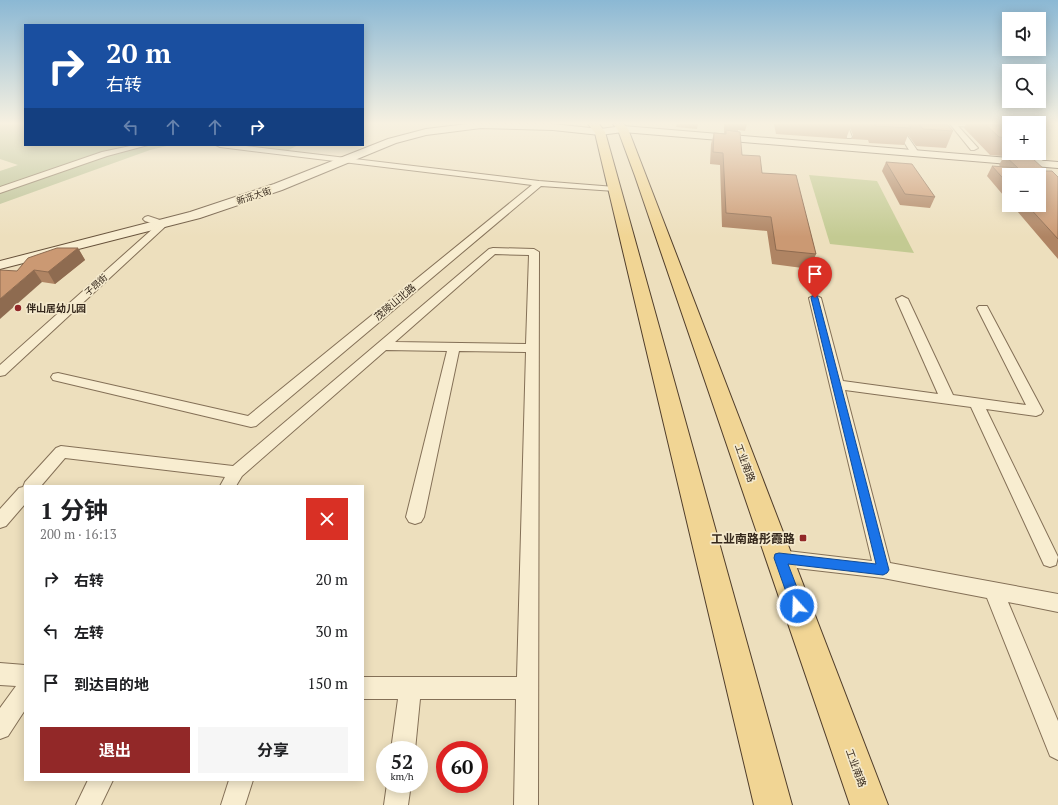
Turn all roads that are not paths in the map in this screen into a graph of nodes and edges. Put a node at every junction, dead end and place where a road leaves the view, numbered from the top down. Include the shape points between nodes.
1 (83, 162) edge
2 (319, 162) edge
3 (341, 162) edge
4 (358, 162) edge
5 (611, 162) edge
6 (620, 162) edge
7 (1014, 162) edge
8 (1039, 162) edge
9 (1042, 164) junction
10 (1058, 165) edge
11 (539, 183) junction
12 (615, 189) junction
13 (0, 190) edge
14 (148, 219) junction
15 (163, 224) junction
16 (0, 254) edge
17 (0, 265) edge
18 (815, 298) dead end
19 (902, 299) dead end
20 (983, 308) dead end
21 (382, 346) junction
22 (454, 347) junction
23 (533, 348) junction
24 (0, 372) edge
25 (58, 377) dead end
26 (837, 385) junction
27 (948, 400) junction
28 (976, 403) junction
29 (236, 472) junction
30 (32, 485) edge
31 (229, 485) edge
32 (24, 494) edge
33 (415, 516) dead end
34 (0, 521) edge
35 (779, 558) junction
36 (1050, 559) dead end
37 (883, 570) junction
38 (993, 590) junction
39 (1058, 603) edge
40 (0, 674) edge
41 (24, 676) edge
42 (364, 688) edge
43 (410, 688) junction
44 (527, 688) junction
45 (24, 692) edge
46 (0, 728) edge
47 (404, 741) edge
48 (1058, 748) edge
49 (100, 781) edge
50 (241, 781) edge
51 (398, 793) edge
52 (88, 805) edge
53 (233, 805) edge
54 (396, 805) edge
55 (526, 805) edge
56 (773, 805) edge
57 (869, 805) edge

1 - 13 street
2 - 14 main road, 新泺大街 via 232,193
3 - 15 main road, 新泺大街 via 278,187
4 - 11 street
5 - 12 main road
6 - 35 main road, 工业南路
7 - 9 main road
8 - 9 street
9 - 10 main road
11 - 12 street
11 - 25 street, 茂陵山北路 via 250,422
12 - 56 main road
14 - 15 street
14 - 16 main road, 新泺大街
15 - 17 main road, 新泺大街
15 - 24 street, 子昂街
18 - 26 street
19 - 27 street
20 - 28 street via 1036,411
21 - 22 street
21 - 23 street via 493,251 534,252
21 - 29 street
22 - 23 street
22 - 33 street
23 - 44 street
26 - 27 street
26 - 37 street
27 - 28 street
28 - 36 street
29 - 30 street via 61,452
29 - 31 street
32 - 34 street
35 - 37 street
35 - 57 main road, 工业南路
37 - 38 street
38 - 39 street
38 - 48 street
40 - 41 street
42 - 43 street
43 - 44 street
43 - 47 street
44 - 55 street
45 - 46 street
49 - 52 street
50 - 53 street
51 - 54 street

